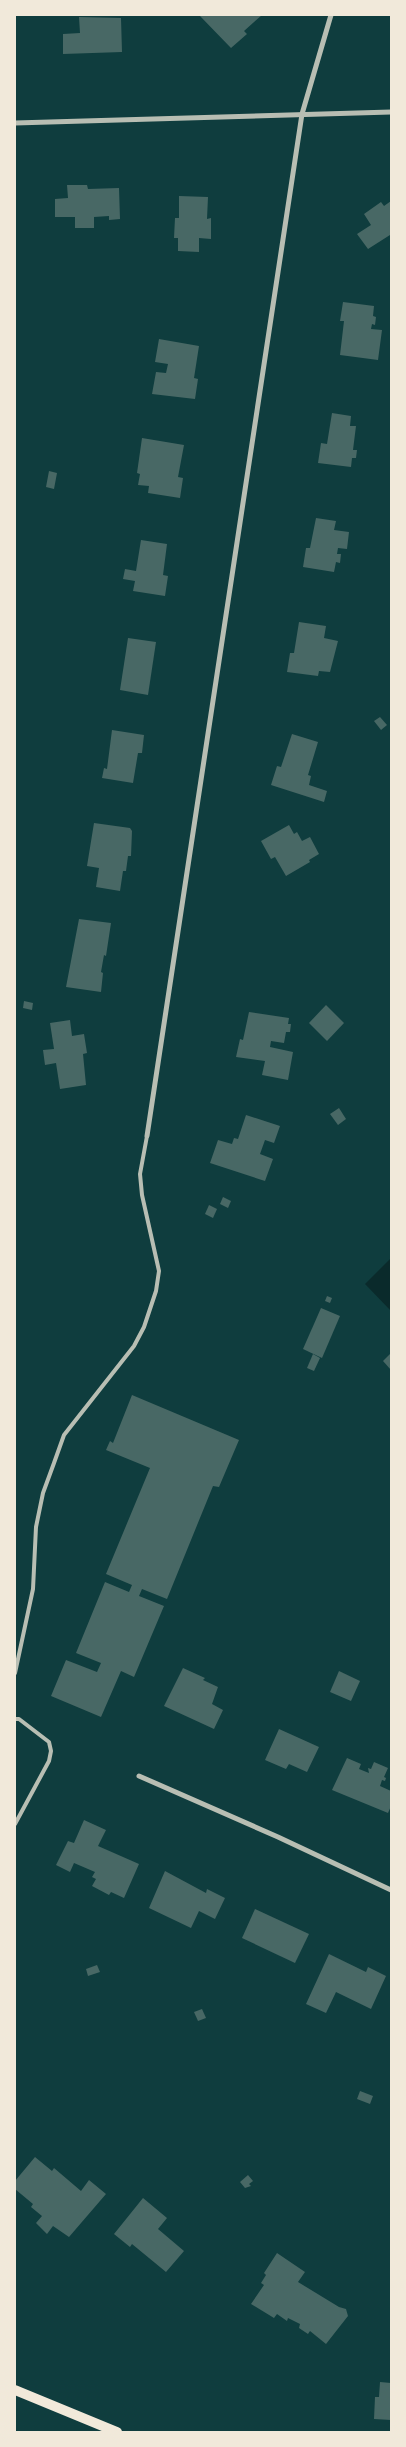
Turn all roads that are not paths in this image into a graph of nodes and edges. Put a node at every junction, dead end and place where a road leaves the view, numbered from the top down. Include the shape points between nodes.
1 (332, 15) edge
2 (391, 112) edge
3 (302, 114) junction
4 (15, 123) edge
5 (148, 1136) joint
6 (15, 1673) edge
7 (15, 1719) edge
8 (139, 1776) dead end
9 (15, 1824) edge
10 (391, 1890) edge
11 (15, 2390) edge
12 (114, 2432) edge

1 - 3 street
2 - 3 street
3 - 4 street
3 - 5 street
5 - 6 lane via 140,1174 158,1271 156,1290 134,1346 64,1435 43,1494 36,1527 33,1589
7 - 9 lane via 49,1742 51,1751 49,1761
8 - 10 street
11 - 12 main road

